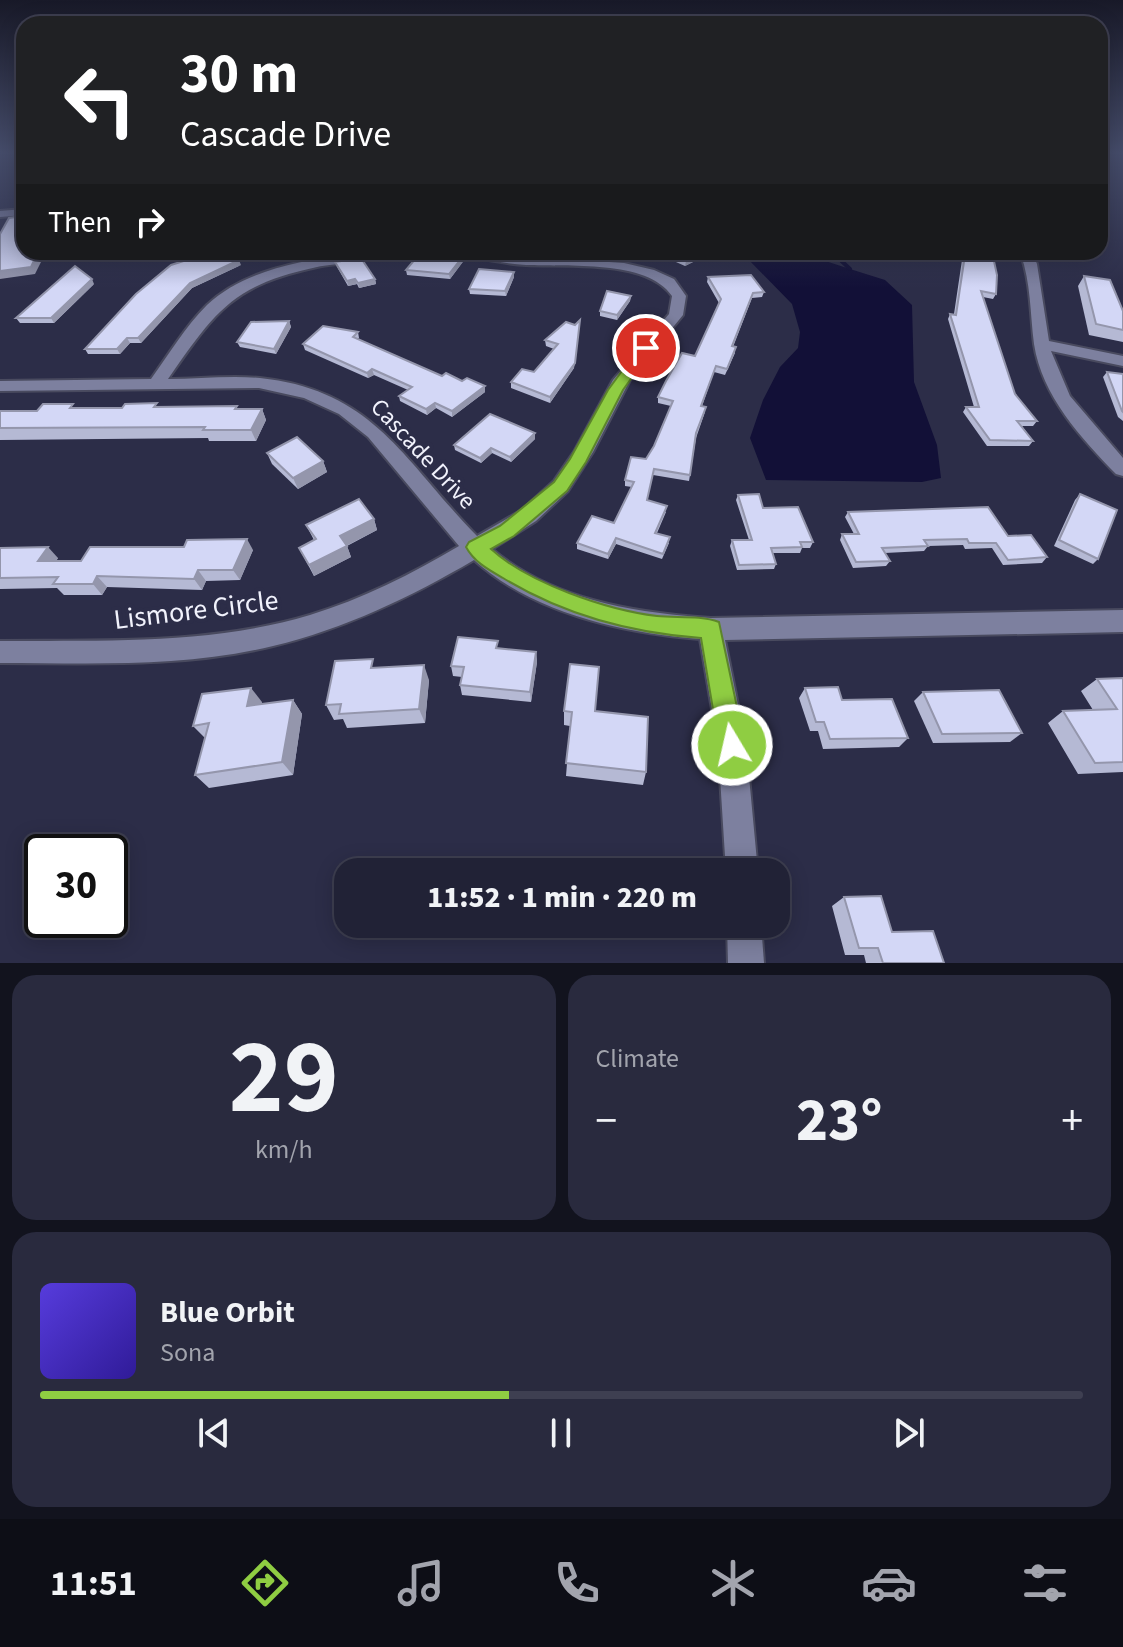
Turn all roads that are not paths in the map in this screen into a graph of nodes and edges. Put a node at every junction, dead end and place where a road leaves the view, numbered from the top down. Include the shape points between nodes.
1 (342, 260) edge
2 (517, 260) edge
3 (1030, 260) edge
4 (1042, 344) junction
5 (1123, 361) edge
6 (157, 382) junction
7 (0, 386) edge
8 (1123, 469) edge
9 (476, 547) junction
10 (1123, 621) edge
11 (711, 629) junction
12 (0, 652) edge
13 (741, 858) edge
14 (745, 938) edge
15 (746, 963) edge

1 - 6 street via 285,273 221,300
2 - 9 street, Lismore Circle via 648,271 674,286 681,305 629,368 561,487 507,531
3 - 4 street via 1040,298
4 - 5 street
4 - 8 street via 1060,393
6 - 7 street, Cascade Drive
6 - 9 street, Cascade Drive via 259,383 326,400 376,435
9 - 11 street, Cascade Drive via 536,587 592,610 655,625
9 - 12 street, Lismore Circle via 376,601 306,626 157,650
10 - 11 street, Cascade Drive
11 - 13 street via 732,745
14 - 15 street

